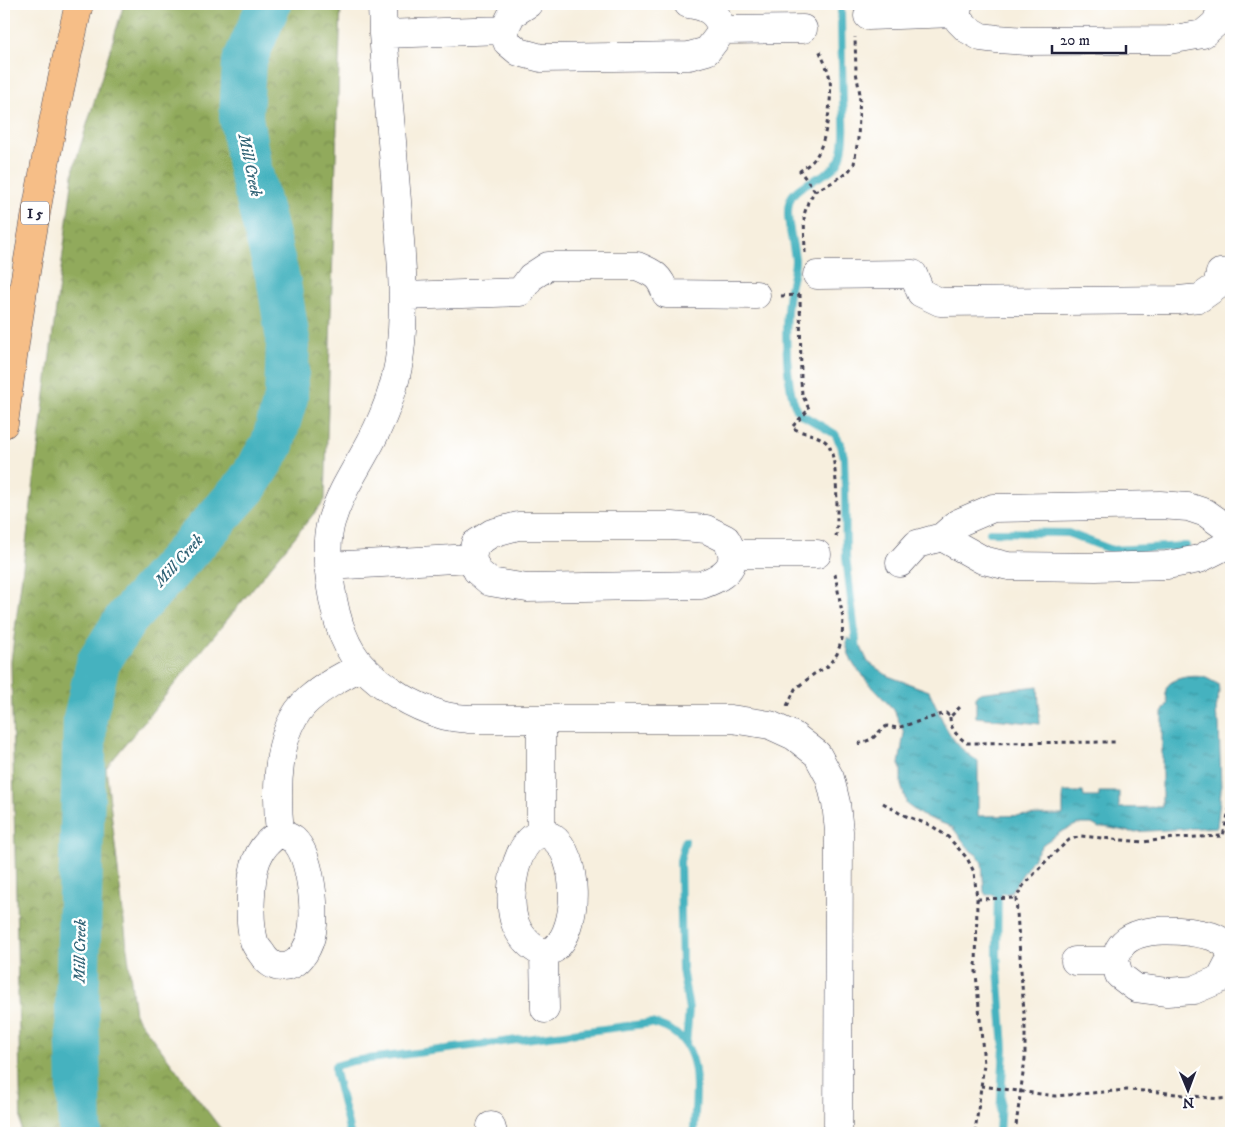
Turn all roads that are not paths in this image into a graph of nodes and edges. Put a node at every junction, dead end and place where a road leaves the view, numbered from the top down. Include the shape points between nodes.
1 (79, 4) edge
2 (382, 4) edge
3 (528, 4) edge
4 (688, 4) edge
5 (1224, 7) edge
6 (958, 8) edge
7 (862, 25) road end
8 (803, 29) road end
9 (504, 30) junction
10 (723, 30) junction
11 (383, 34) junction
12 (1231, 272) edge
13 (806, 278) road end
14 (767, 295) road end
15 (403, 296) junction
16 (4, 424) edge
17 (1231, 531) edge
18 (942, 537) junction
19 (1231, 543) edge
20 (732, 554) junction
21 (817, 554) dead end
22 (472, 558) junction
23 (900, 563) dead end
24 (328, 566) junction
25 (362, 666) junction
26 (541, 720) junction
27 (280, 833) dead end
28 (541, 833) junction
29 (544, 954) junction
30 (1231, 958) edge
31 (1075, 961) dead end
32 (1114, 961) junction
33 (545, 1010) dead end
34 (838, 1133) edge

1 - 16 highway, I 5 via 30,242
2 - 11 street
3 - 9 street via 512,14
4 - 10 street via 703,6 717,16
5 - 6 street via 1216,23 1203,34 1169,40 1027,41 997,39 968,30 959,21
6 - 7 street
8 - 10 street
9 - 10 street via 507,42 519,52 541,58 689,56 707,51
9 - 11 street
11 - 15 street
12 - 13 street via 1220,273 1217,286 1200,298 1178,300 940,302 921,293 913,274
14 - 15 street via 666,294 662,280 637,266 548,266 531,277 520,292
15 - 24 street via 400,355 391,393 378,428 341,493 330,524
17 - 18 street via 1206,513 1188,507 993,508 958,523
18 - 19 street via 983,560 1008,566 1167,565 1198,560
18 - 23 street via 917,544
20 - 21 street
20 - 22 street via 726,539 706,529 518,526 492,533 474,544
20 - 22 street via 730,567 719,578 701,585 547,588 490,582 477,571
22 - 24 street
24 - 25 street via 335,612 345,640
25 - 26 street via 411,702 444,716 469,720
25 - 27 street via 307,700 290,723 279,764
26 - 28 street
26 - 34 street via 731,719 770,725 794,736 817,754 830,778 838,830
28 - 29 street via 534,835 524,847 513,876 512,898 514,920 523,938
28 - 29 street via 551,836 562,847 570,866 573,893 572,914 563,938 555,949
29 - 33 street
30 - 32 street via 1228,946 1213,937 1189,931 1160,931 1136,934 1121,946
30 - 32 street via 1220,979 1194,990 1167,992 1136,988 1119,974
31 - 32 street

